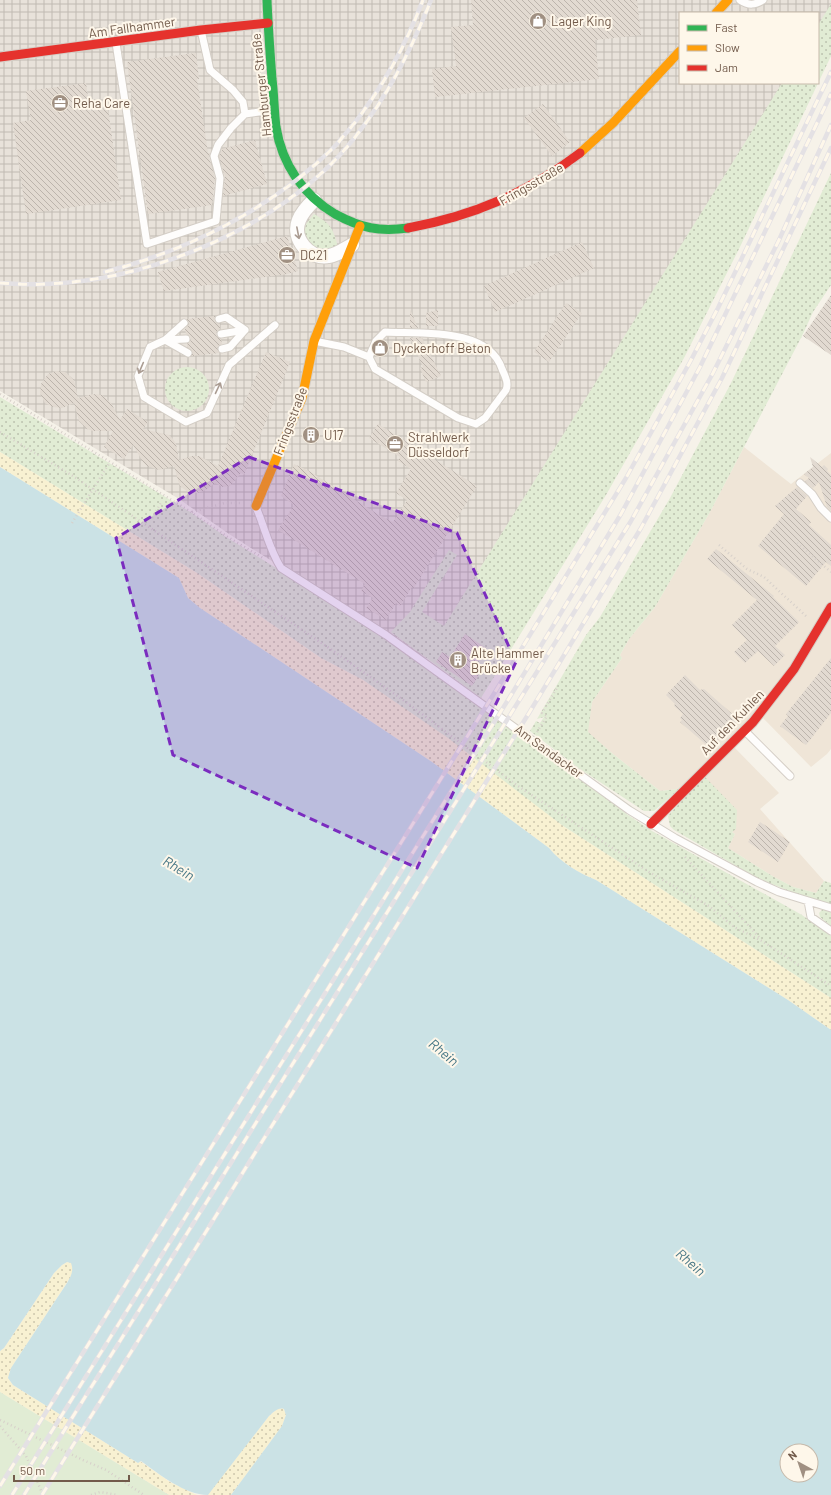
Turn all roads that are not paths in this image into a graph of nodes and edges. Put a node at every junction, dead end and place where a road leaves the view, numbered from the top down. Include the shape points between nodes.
1 (267, 0) edge
2 (728, 0) edge
3 (740, 0) edge
4 (763, 0) edge
5 (717, 12) edge
6 (268, 23) junction
7 (201, 30) junction
8 (116, 42) junction
9 (679, 52) edge
10 (0, 57) edge
11 (274, 110) junction
12 (245, 114) junction
13 (314, 200) junction
14 (360, 226) junction
15 (352, 245) junction
16 (219, 319) dead end
17 (184, 323) dead end
18 (275, 325) dead end
19 (245, 330) junction
20 (221, 334) dead end
21 (186, 339) dead end
22 (165, 340) junction
23 (314, 341) junction
24 (222, 349) dead end
25 (188, 353) dead end
26 (369, 357) junction
27 (800, 483) dead end
28 (256, 506) joint
29 (831, 518) edge
30 (831, 606) edge
31 (744, 730) junction
32 (790, 776) dead end
33 (650, 824) junction
34 (808, 901) junction
35 (831, 908) edge
36 (831, 931) edge

1 - 6 street, Hamburger Straße
2 - 5 street
3 - 4 lane via 749,4
6 - 7 street, Am Fallhammer
6 - 11 street, Hamburger Straße
7 - 8 street, Am Fallhammer
7 - 12 lane via 210,70 243,102
8 - 10 street, Am Fallhammer
8 - 12 lane via 147,244 216,221 220,178 214,156 218,145
9 - 14 street, Fringsstraße via 594,142 562,167 520,193 476,212 440,221 385,230
11 - 12 lane
11 - 13 street, Hamburger Straße via 286,160 296,180
13 - 14 street, Hamburger Straße
13 -> 15 street via 299,220 297,229 301,243 313,255 320,257 335,255
14 - 15 street, Fringsstraße
15 - 23 street, Fringsstraße
16 - 19 lane via 226,318
17 - 22 lane
22 -> 18 lane via 150,347 138,376 144,397 186,422 207,413 229,365
19 - 20 lane
19 - 24 lane via 230,347
21 - 22 lane
22 - 25 lane
23 - 26 lane via 344,347
23 - 28 street, Fringsstraße via 302,398
26 - 26 lane via 376,341 384,332 457,335 481,344 499,361 508,385 485,418 476,424 458,418 375,369
27 - 29 lane
28 - 33 lane, Am Sandacker via 275,560 281,568 386,634
30 - 31 street, Auf den Kuhlen via 794,669
31 - 32 lane
31 - 33 street, Auf den Kuhlen
33 - 34 lane, Am Sandacker via 757,882
34 - 35 lane, Am Sandacker
34 - 36 lane via 811,917

